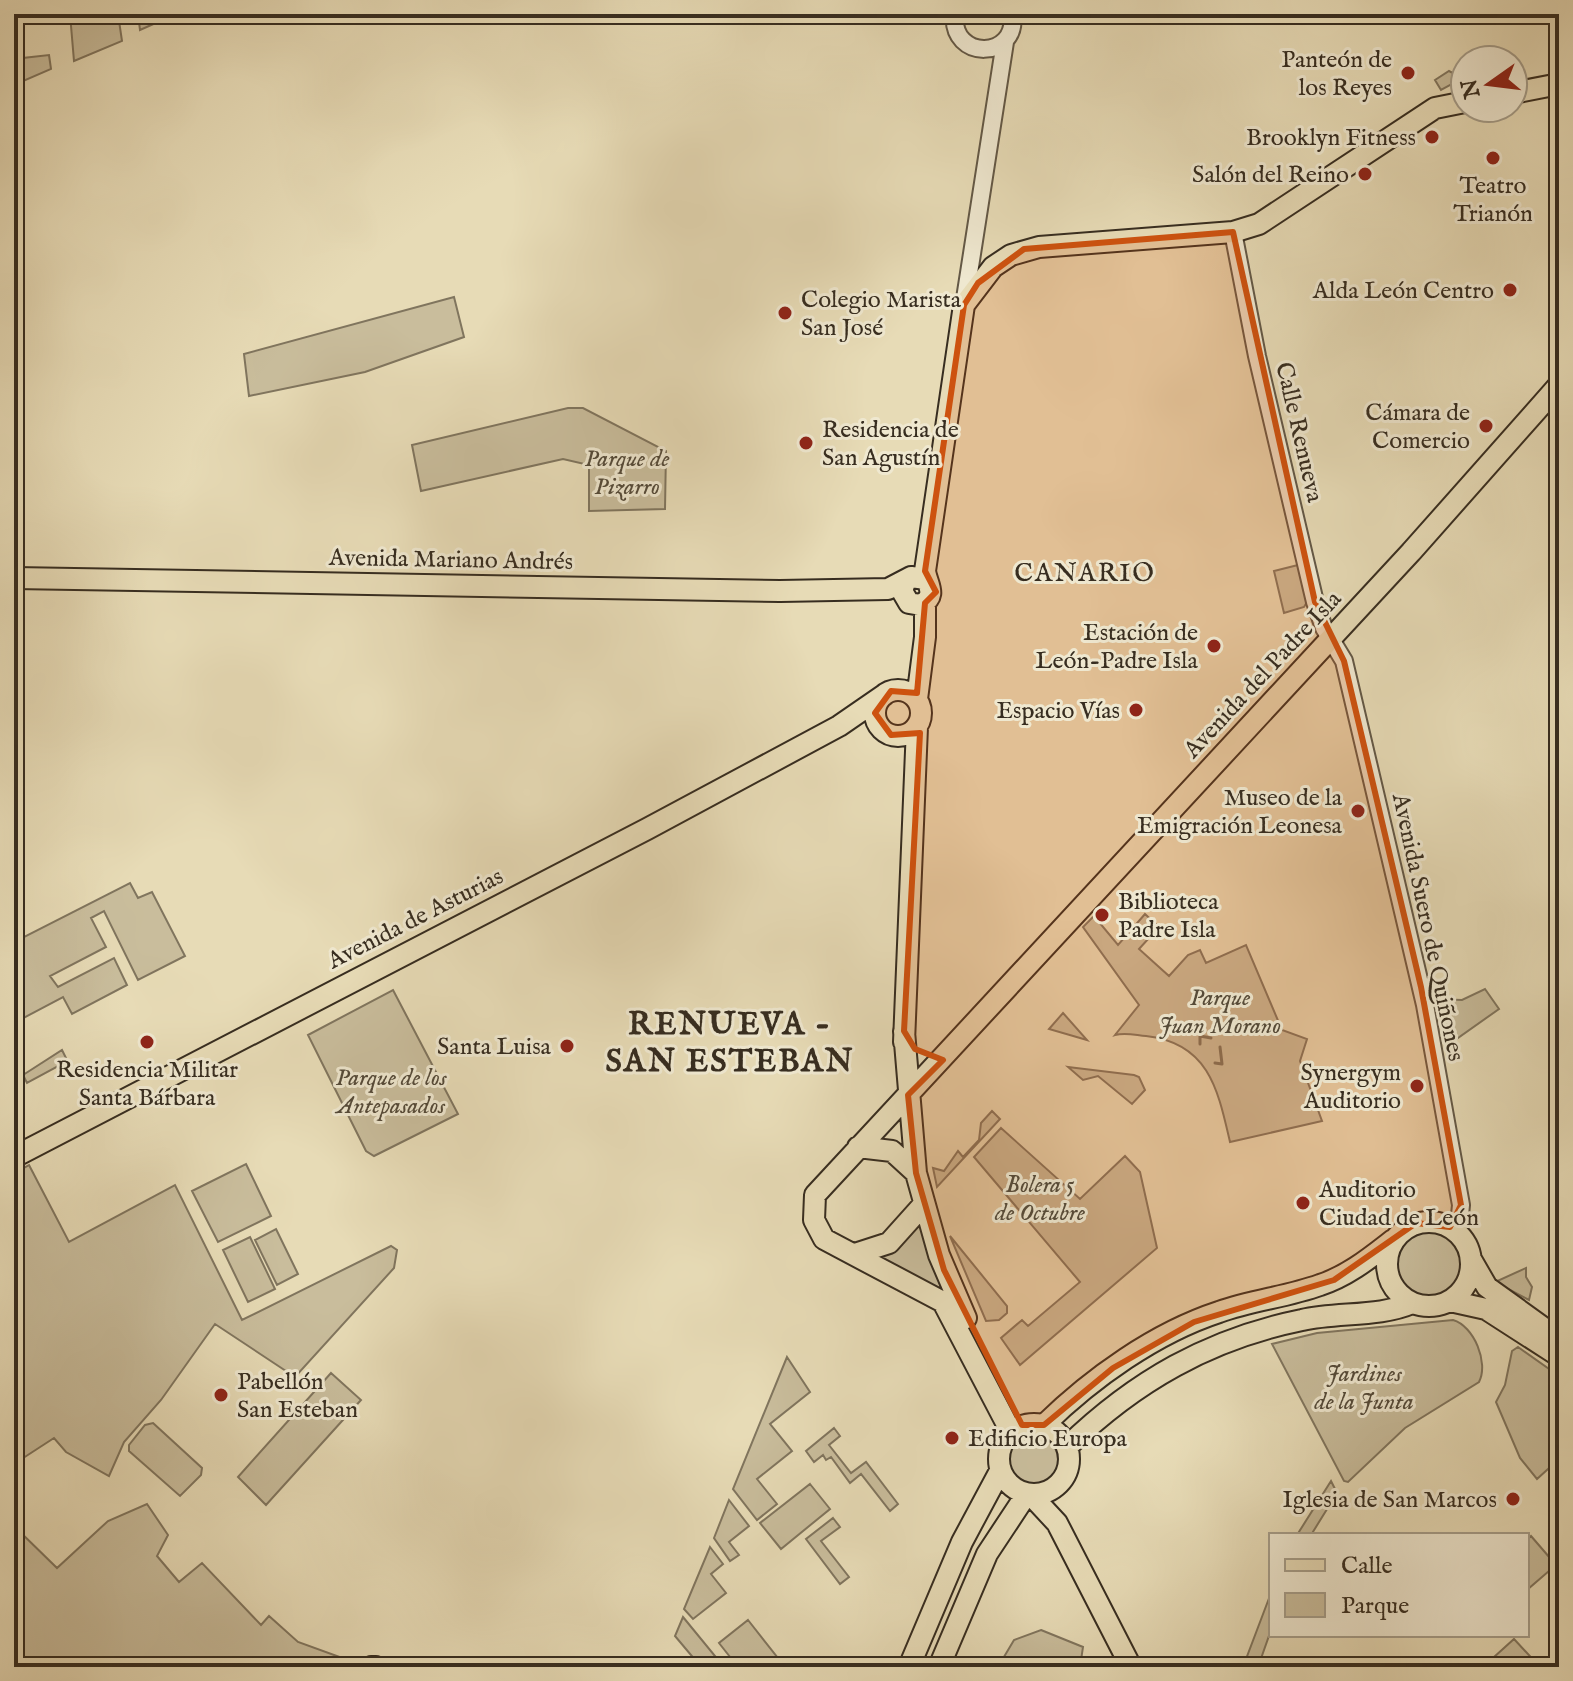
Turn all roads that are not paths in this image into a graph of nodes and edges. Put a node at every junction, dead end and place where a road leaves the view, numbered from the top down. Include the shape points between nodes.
1 (955, 14) edge
2 (1012, 14) edge
3 (1005, 42) junction
4 (985, 51) junction
5 (1559, 84) edge
6 (1001, 85) junction
7 (1529, 90) edge
8 (1449, 105) edge
9 (1233, 232) junction
10 (964, 305) junction
11 (1559, 385) edge
12 (14, 578) edge
13 (910, 590) junction
14 (1330, 639) junction
15 (891, 692) junction
16 (917, 699) junction
17 (839, 726) junction
18 (879, 726) junction
19 (917, 727) junction
20 (898, 737) junction
21 (916, 772) junction
22 (905, 1035) junction
23 (958, 1044) junction
24 (908, 1095) junction
25 (885, 1118) junction
26 (858, 1147) junction
27 (14, 1157) edge
28 (916, 1173) junction
29 (924, 1204) junction
30 (1450, 1227) junction
31 (1393, 1240) junction
32 (855, 1254) junction
33 (1472, 1261) junction
34 (1450, 1301) junction
35 (1412, 1303) junction
36 (1559, 1339) edge
37 (1559, 1356) edge
38 (1044, 1425) junction
39 (1017, 1429) junction
40 (1067, 1447) junction
41 (1000, 1471) junction
42 (1056, 1487) junction
43 (1028, 1495) junction
44 (909, 1667) edge
45 (939, 1667) edge
46 (1131, 1667) edge
47 (1143, 1667) edge

1 - 4 street via 955,30 964,43
2 - 3 street via 1013,28
3 - 4 street
3 - 6 street
4 - 6 street via 997,64
5 - 7 main road
6 - 10 street
8 - 9 main road via 1435,108 1259,224
9 - 10 main road via 1039,247 1000,262
9 - 14 street, Calle Renueva via 1257,356 1319,613
10 - 13 main road via 927,558
11 - 14 main road, Avenida del Padre Isla
12 - 13 main road, Avenida Mariano Andrés
13 - 15 main road via 914,653
13 - 16 main road via 925,637
14 - 23 main road, Avenida del Padre Isla
14 - 30 street, Avenida Suero de Quiñones via 1344,661 1425,1005 1461,1205
15 - 16 main road
15 - 17 main road, Avenida de Asturias
15 - 18 main road via 875,713
16 - 19 main road via 922,713
17 - 18 main road, Avenida de Asturias
17 - 27 main road, Avenida de Asturias
18 - 20 main road
19 - 20 main road
19 - 21 main road
20 - 21 main road via 913,754
21 - 22 main road
22 - 23 main road via 924,1052
22 - 24 main road
22 - 25 main road via 899,1087
23 - 24 main road, Avenida del Padre Isla
24 - 25 main road, Avenida del Padre Isla
24 - 28 main road
25 - 26 main road, Avenida del Padre Isla
26 - 28 main road via 892,1151
26 - 32 main road, Avenida del Padre Isla via 818,1189 812,1209 821,1235
28 - 29 main road
29 - 32 main road via 889,1243
29 - 39 main road via 951,1284
30 - 31 main road via 1416,1223
30 - 33 main road via 1464,1239
31 - 35 main road via 1387,1273
31 - 38 main road via 1321,1285 1218,1312 1152,1342
32 - 39 main road via 943,1302
33 - 34 main road via 1466,1284
33 - 36 main road via 1487,1287
34 - 35 main road
34 - 37 main road via 1486,1309
35 - 40 main road via 1303,1319 1200,1353 1131,1390
38 - 39 main road
38 - 40 main road
39 - 41 main road via 1000,1449
40 - 42 main road via 1068,1468
41 - 43 main road via 1011,1487
41 - 44 main road via 962,1542
42 - 43 main road
42 - 47 main road
43 - 45 main road via 987,1554
43 - 46 main road via 1057,1523

